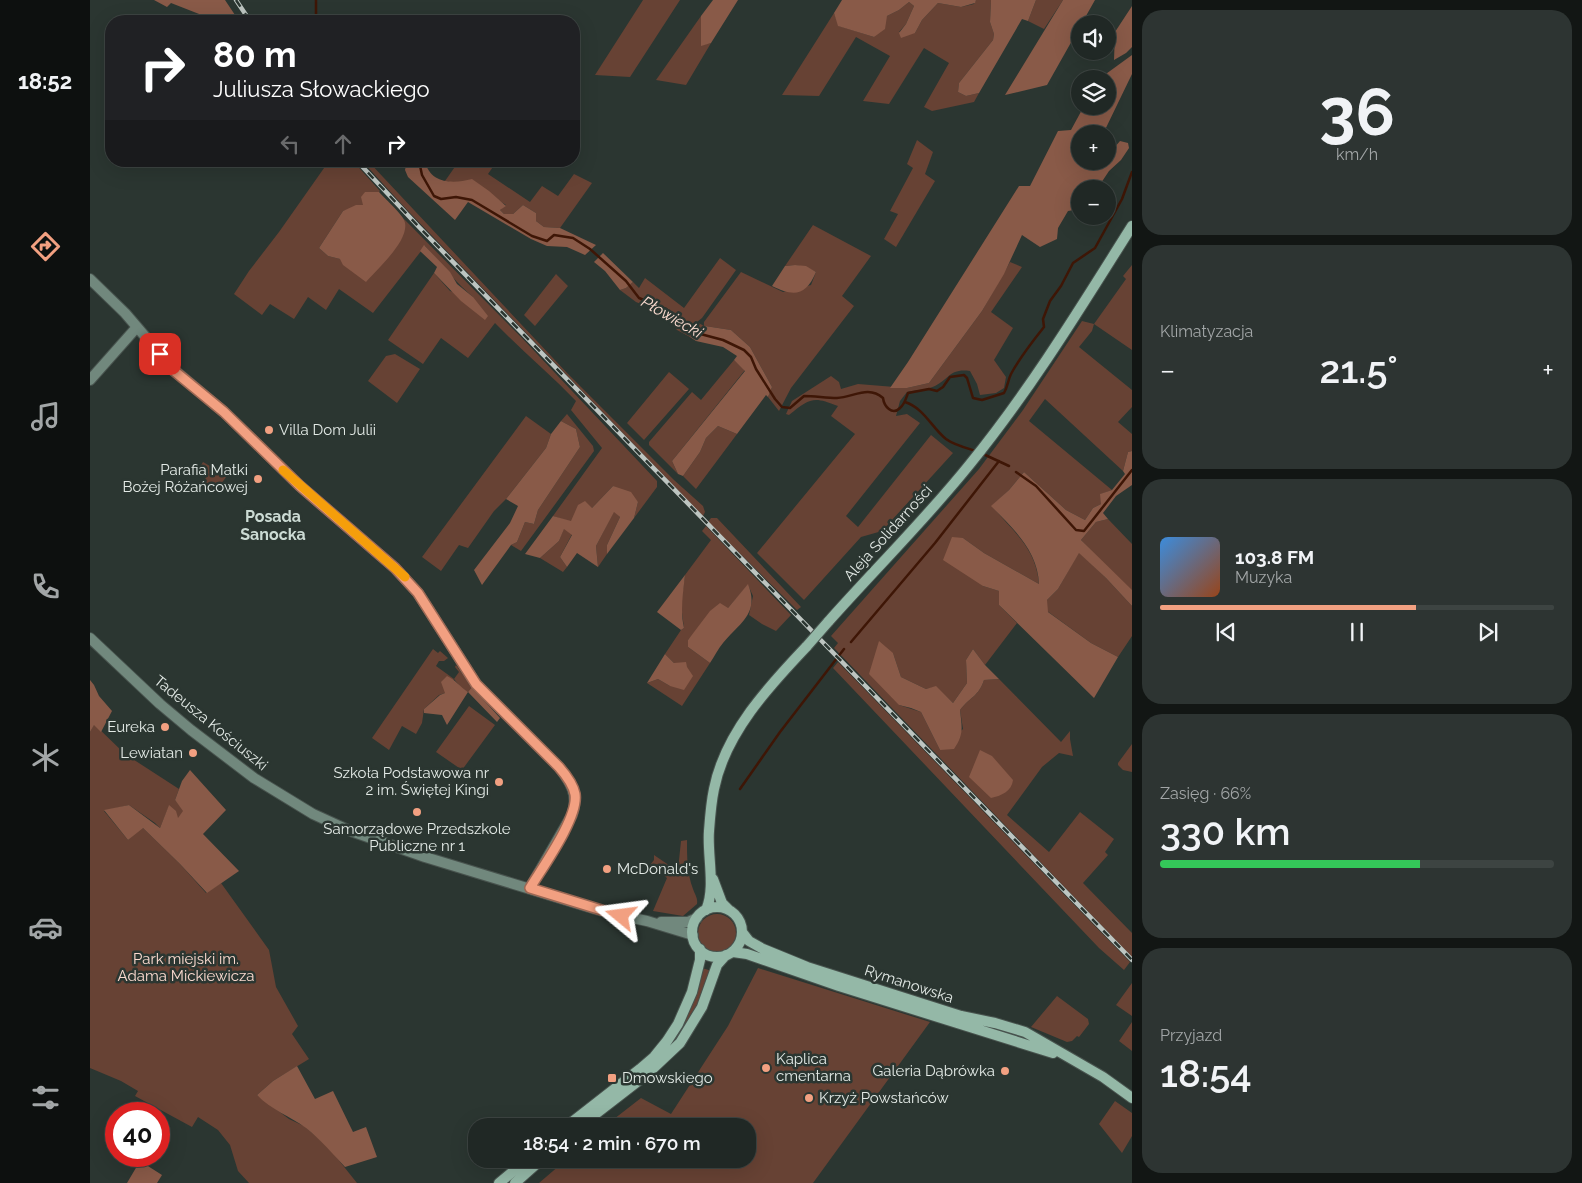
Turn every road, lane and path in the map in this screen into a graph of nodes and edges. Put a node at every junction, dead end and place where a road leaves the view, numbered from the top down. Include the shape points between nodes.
1 (1132, 226) edge
2 (90, 279) edge
3 (136, 327) junction
4 (90, 380) edge
5 (90, 638) edge
6 (710, 872) junction
7 (530, 888) junction
8 (706, 910) junction
9 (730, 911) junction
10 (697, 918) junction
11 (647, 921) junction
12 (742, 932) junction
13 (693, 935) junction
14 (700, 949) junction
15 (730, 954) junction
16 (1070, 1058) junction
17 (1132, 1098) edge
18 (577, 1118) edge
19 (590, 1118) edge
20 (517, 1168) edge
21 (532, 1168) edge
22 (499, 1183) edge
23 (514, 1183) edge

1 - 6 main road, Aleja Solidarności, bridge via 1070,325 970,464 771,686 738,730 714,788 709,831
2 - 3 street
3 - 4 street
3 - 7 street via 173,370 224,412 300,486 406,578 476,684 569,779 575,794 574,810
5 - 7 street, Tadeusza Kościuszki via 179,721 254,778 296,804 380,842
6 - 8 main road, Aleja Solidarności via 710,898
6 - 9 main road, Aleja Solidarności via 722,903
7 - 11 street via 609,913
8 - 9 main road
8 - 10 main road
9 - 12 main road via 739,920
10 - 11 street via 683,922
10 - 13 main road
11 - 13 street
12 - 15 main road via 741,940
12 - 16 main road, Rymanowska via 752,943 790,962 961,1016 1014,1028
13 - 14 main road
14 - 15 main road via 712,956
14 - 18 main road via 692,992 667,1041 654,1057
15 - 16 main road, Rymanowska via 747,954 838,986
15 - 19 main road via 717,965 702,1007 680,1043 646,1075
16 - 17 main road, Rymanowska
20 - 22 main road
21 - 23 main road

